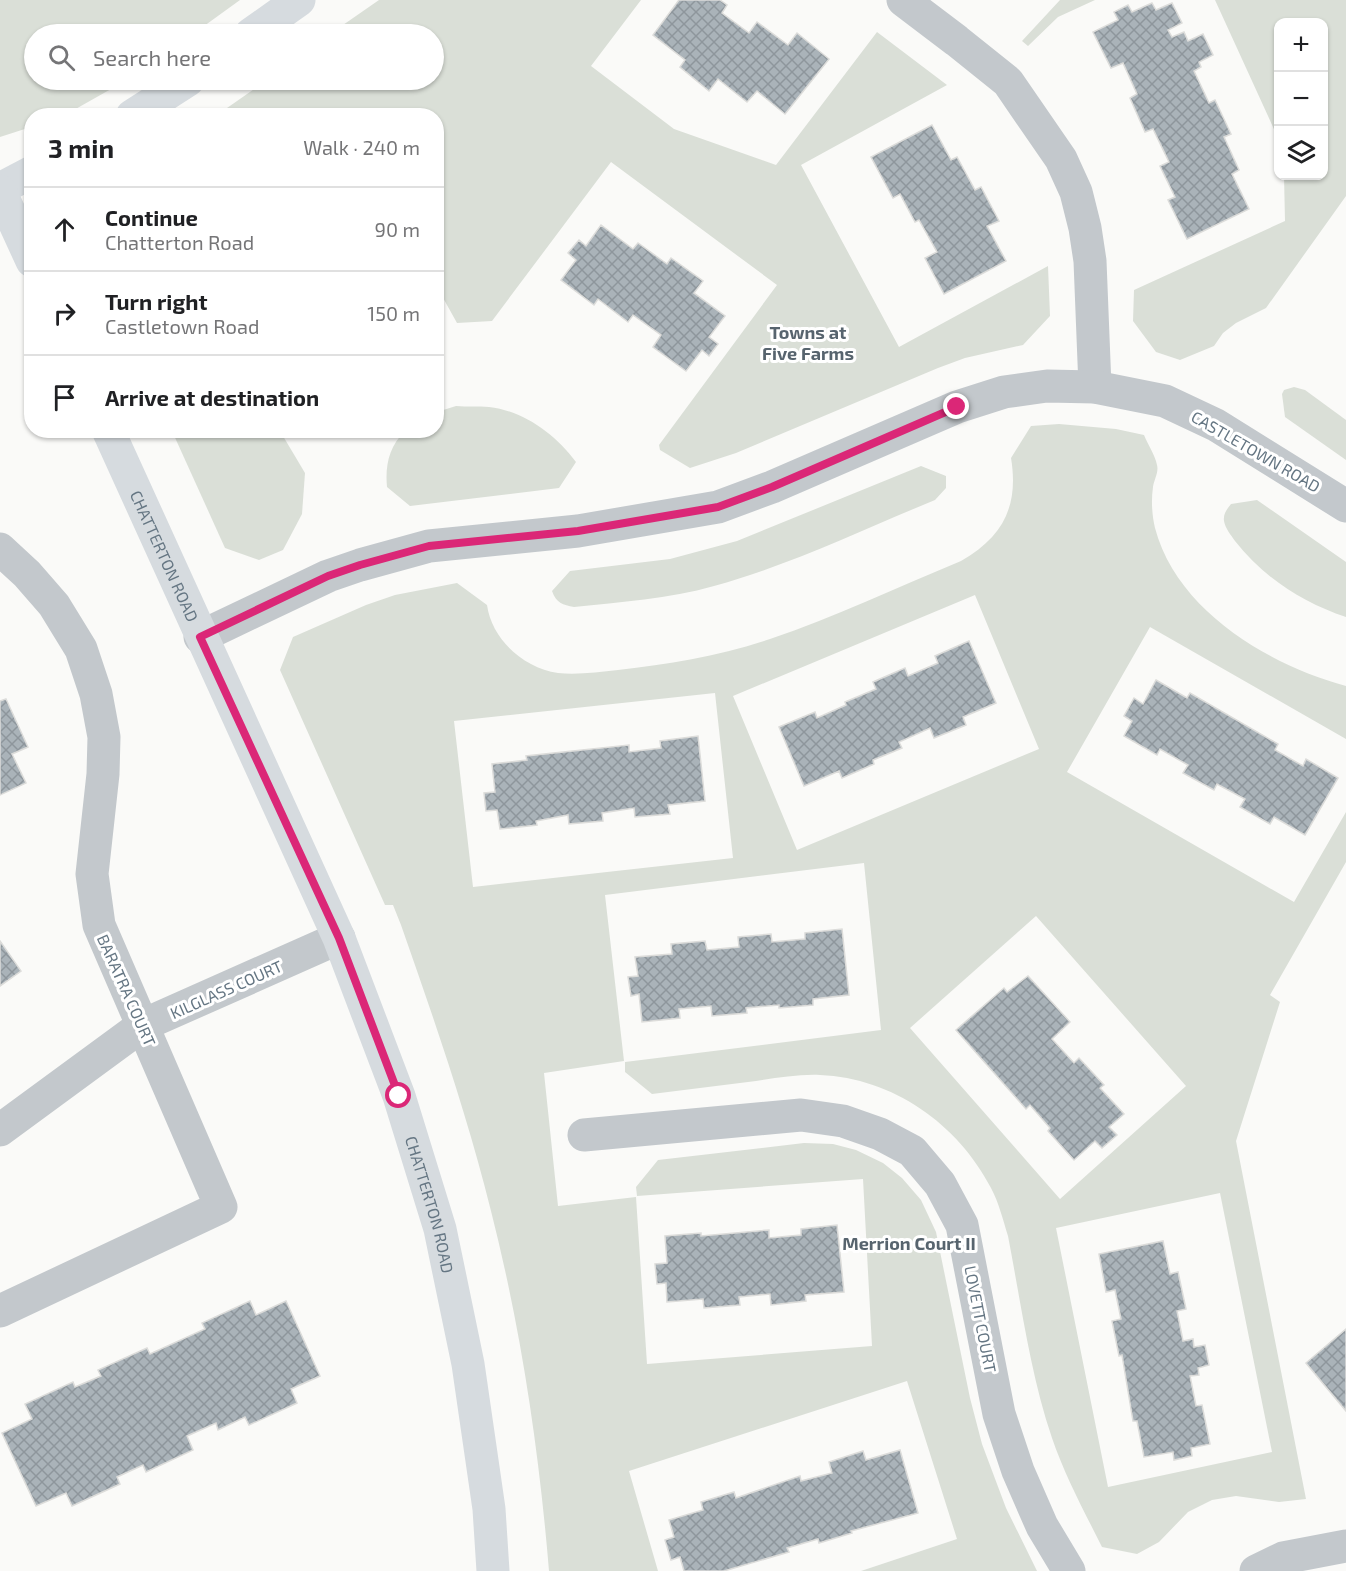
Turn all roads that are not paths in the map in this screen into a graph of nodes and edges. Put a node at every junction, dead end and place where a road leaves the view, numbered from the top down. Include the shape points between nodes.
1 (299, 0) edge
2 (903, 0) edge
3 (265, 24) edge
4 (172, 90) edge
5 (144, 108) edge
6 (24, 176) edge
7 (0, 190) edge
8 (24, 243) edge
9 (1095, 387) junction
10 (112, 438) edge
11 (1346, 506) edge
12 (0, 549) edge
13 (200, 637) junction
14 (339, 938) junction
15 (143, 1025) junction
16 (0, 1130) edge
17 (584, 1135) dead end
18 (0, 1311) edge
19 (1346, 1546) edge
20 (493, 1571) edge
21 (1069, 1571) edge
22 (1256, 1571) edge

1 - 3 street
2 - 9 street via 1008,82 1061,159 1076,192 1089,250
4 - 5 street
6 - 7 street
7 - 8 street
9 - 11 street, CASTLETOWN ROAD via 1165,401 1216,424
9 - 13 street, CASTLETOWN ROAD via 1047,386 1004,392 957,407 718,507 578,531 429,546 360,565 328,576
10 - 13 street, CHATTERTON ROAD
12 - 15 street, BARATRA COURT via 54,605 81,649 96,694 104,737 92,874 99,925
13 - 14 street, CHATTERTON ROAD
14 - 15 street, KILGLASS COURT
14 - 20 street, CHATTERTON ROAD via 399,1096 440,1229 468,1364 489,1509
15 - 16 street, KILGLASS COURT
15 - 18 street, BARATRA COURT via 221,1207
17 - 21 street, LOVETT COURT via 801,1115 843,1121 912,1151 940,1184 962,1225 999,1414 1042,1526
19 - 22 street via 1283,1558

